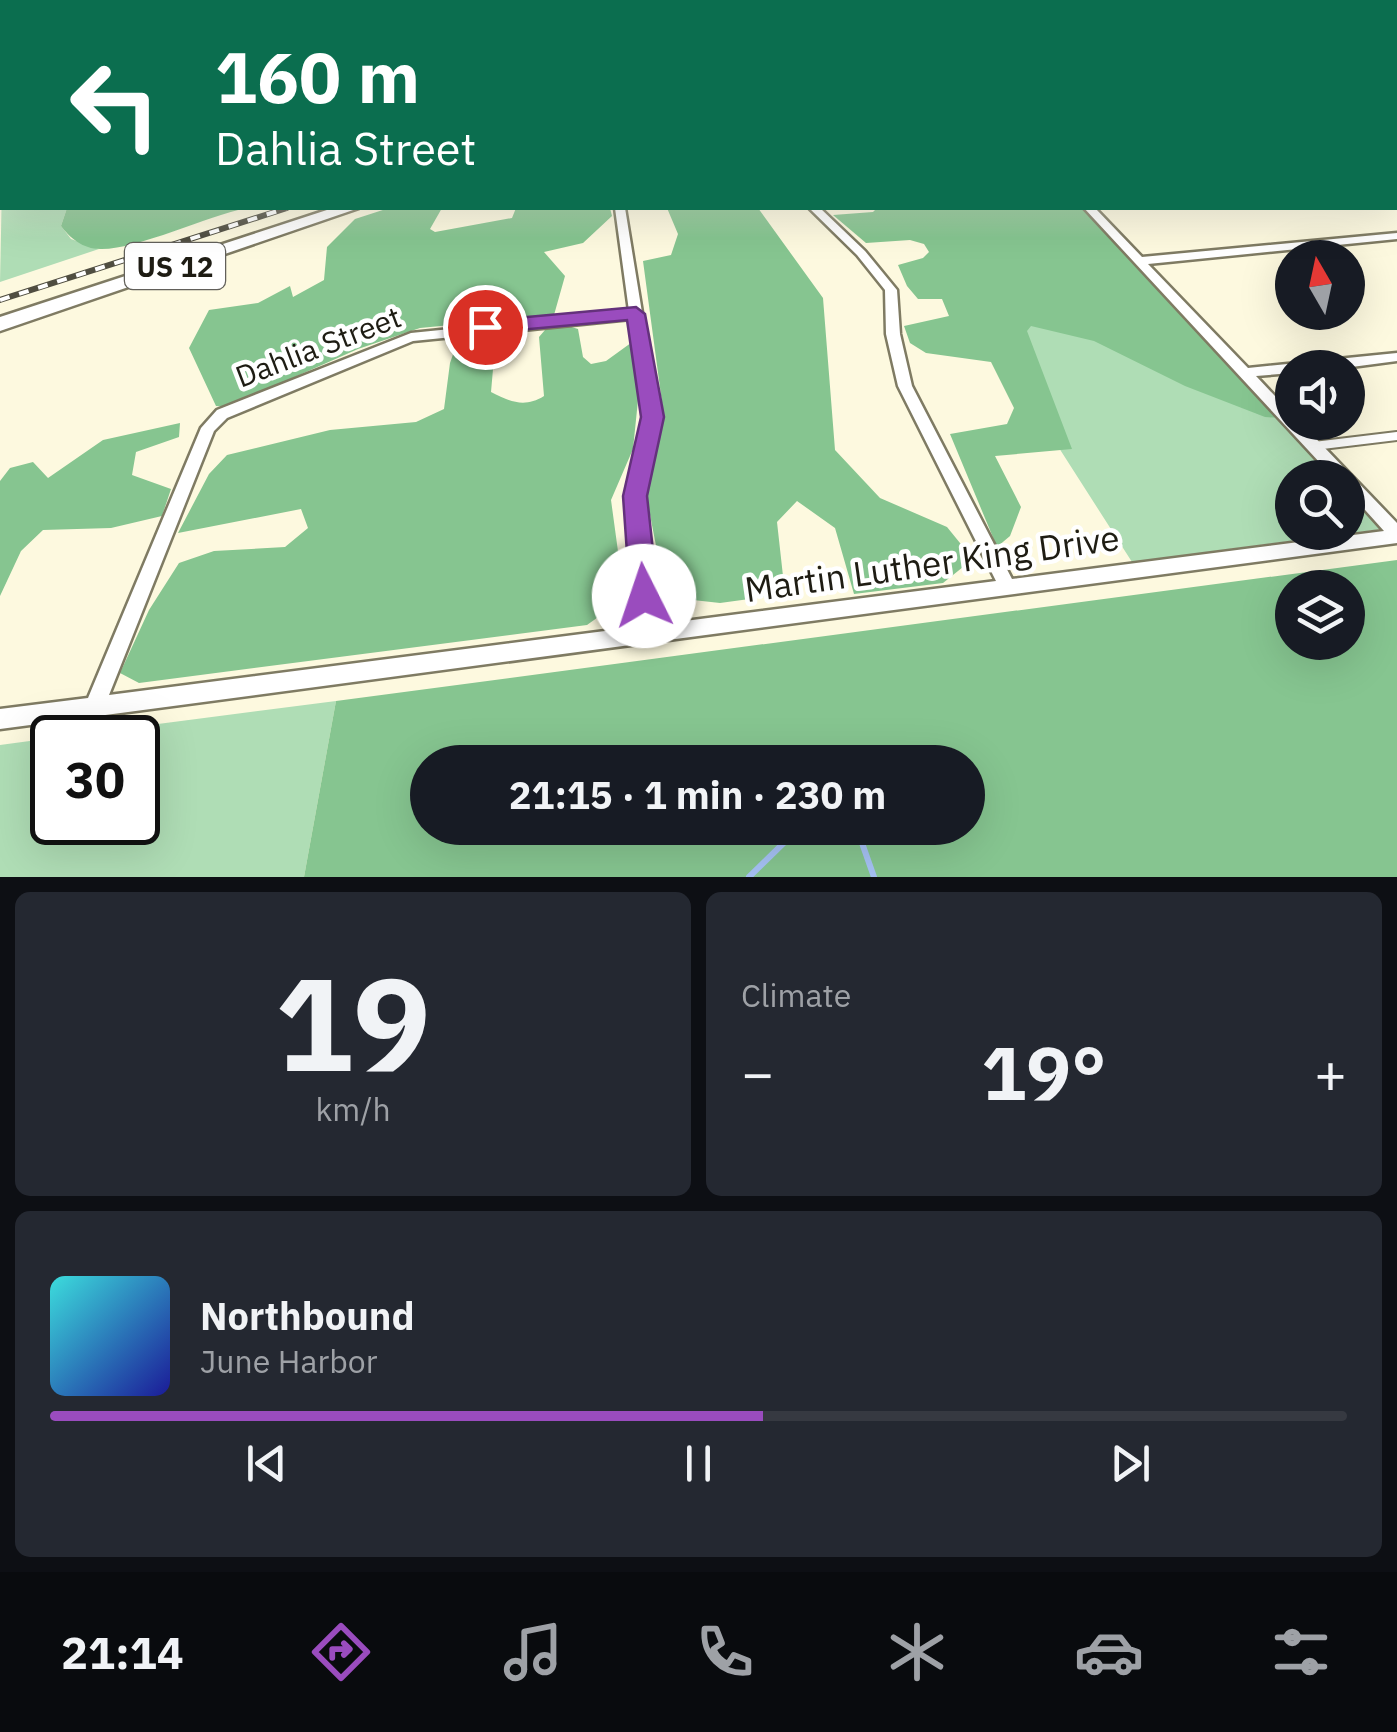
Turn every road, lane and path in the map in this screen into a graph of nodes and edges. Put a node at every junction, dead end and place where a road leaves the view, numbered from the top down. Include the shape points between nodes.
1 (344, 210) edge
2 (620, 210) edge
3 (816, 210) edge
4 (1091, 210) edge
5 (1397, 236) edge
6 (1139, 260) junction
7 (636, 314) junction
8 (0, 324) edge
9 (1397, 356) edge
10 (1365, 360) edge
11 (1275, 370) edge
12 (1245, 374) junction
13 (1397, 436) edge
14 (1314, 446) junction
15 (1327, 460) edge
16 (1365, 500) edge
17 (1397, 535) edge
18 (1007, 586) junction
19 (646, 634) junction
20 (94, 707) junction
21 (0, 719) edge

1 - 8 main road, US 12
2 - 7 street
3 - 18 street via 891,290 905,386
4 - 6 street
5 - 6 street
6 - 12 street
7 - 19 street via 652,417 635,496
7 - 20 street, Dahlia Street via 412,337 222,414 208,428
9 - 10 street
11 - 12 street
12 - 14 street
13 - 14 lane
14 - 15 street
16 - 17 street
17 - 18 street, Martin Luther King Drive
18 - 19 street, Martin Luther King Drive
19 - 20 street, Martin Luther King Drive
20 - 21 street, Martin Luther King Drive

